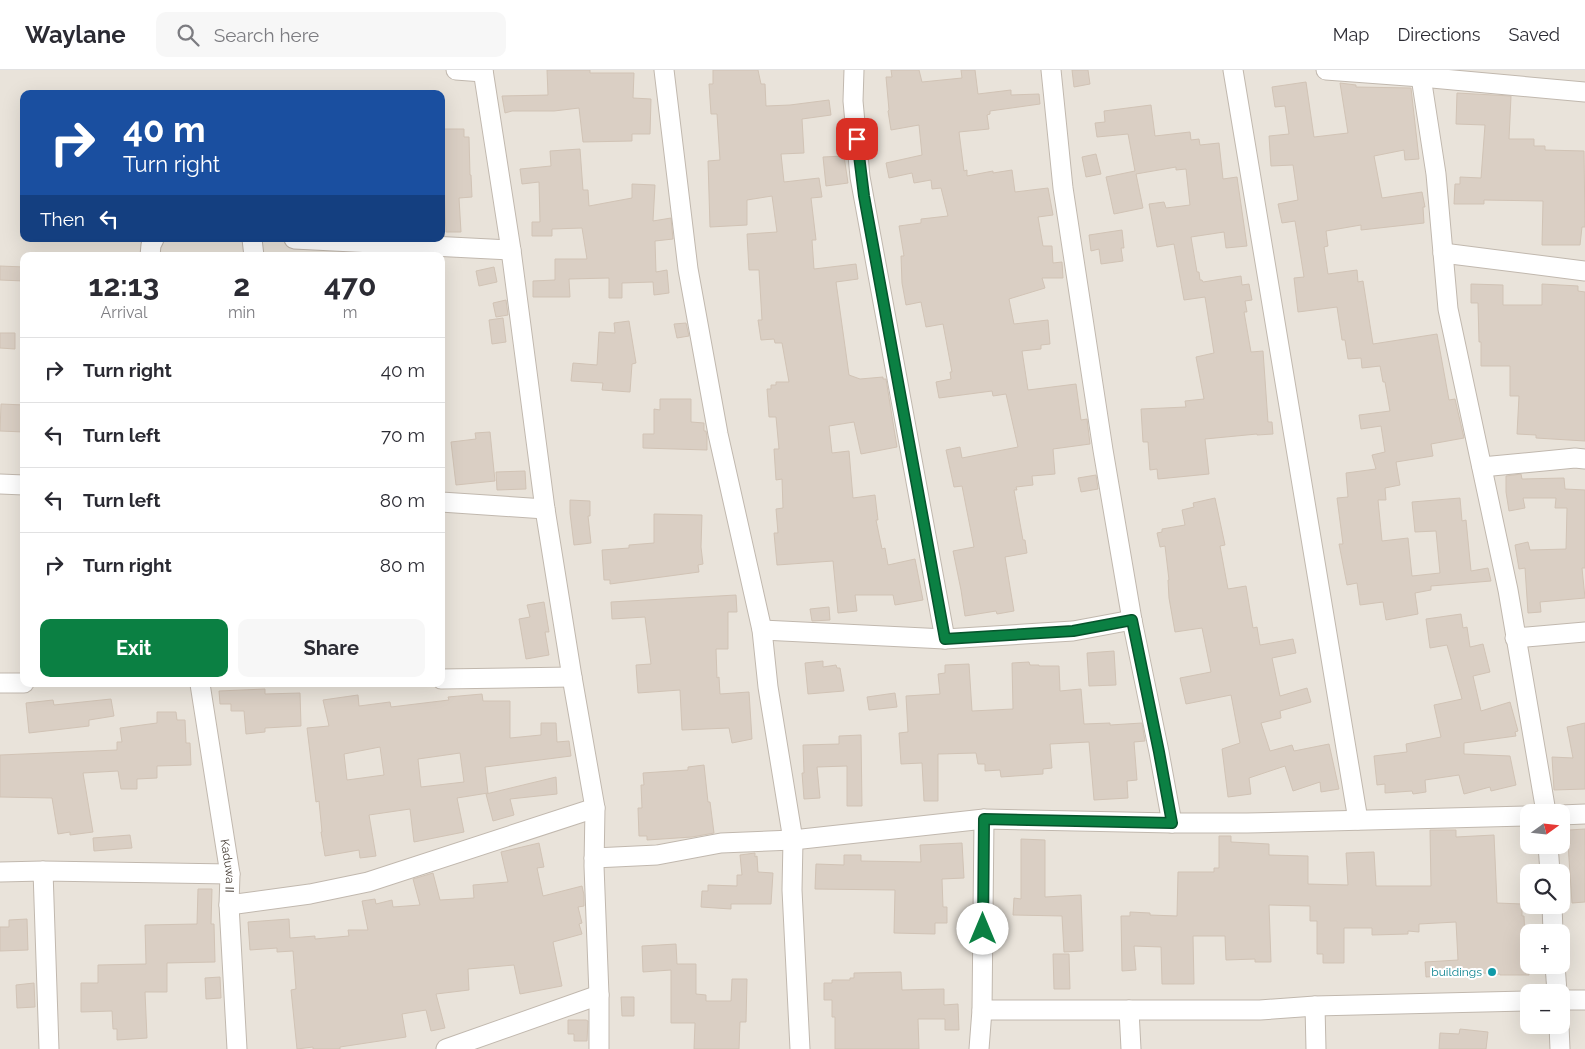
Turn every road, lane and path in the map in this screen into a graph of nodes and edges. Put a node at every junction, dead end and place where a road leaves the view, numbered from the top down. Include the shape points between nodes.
1 (456, 70) edge
2 (664, 70) edge
3 (854, 70) edge
4 (1051, 70) edge
5 (1233, 70) edge
6 (1326, 70) edge
7 (483, 71) edge
8 (1421, 73) edge
9 (1585, 92) edge
10 (353, 242) edge
11 (511, 250) junction
12 (1443, 253) junction
13 (1585, 271) edge
14 (1585, 459) edge
15 (1482, 467) junction
16 (0, 484) edge
17 (20, 485) edge
18 (445, 502) edge
19 (545, 509) junction
20 (1132, 620) junction
21 (762, 630) junction
22 (1585, 632) edge
23 (1515, 638) junction
24 (945, 639) junction
25 (572, 677) junction
26 (445, 679) edge
27 (0, 683) edge
28 (20, 683) edge
29 (200, 687) edge
30 (1545, 804) edge
31 (595, 808) junction
32 (1585, 814) edge
33 (1570, 815) edge
34 (1520, 816) edge
35 (984, 819) junction
36 (1358, 820) junction
37 (1172, 823) junction
38 (793, 840) junction
39 (594, 858) junction
40 (43, 871) junction
41 (0, 872) edge
42 (230, 874) junction
43 (229, 905) junction
44 (599, 995) junction
45 (1520, 1000) edge
46 (1570, 1000) edge
47 (1585, 1000) edge
48 (1315, 1006) junction
49 (982, 1010) junction
50 (1130, 1010) junction
51 (1559, 1034) edge
52 (49, 1049) edge
53 (237, 1049) edge
54 (446, 1049) edge
55 (599, 1049) edge
56 (800, 1049) edge
57 (979, 1049) edge
58 (1131, 1049) edge
59 (1316, 1049) edge
60 (1560, 1049) edge

1 - 7 street
2 - 21 street via 688,270 718,434
3 - 24 street via 853,101 860,177
4 - 20 street via 1063,188
5 - 36 street
6 - 8 street
7 - 11 street
8 - 9 street
8 - 12 street via 1436,174
10 - 11 street
11 - 19 street
12 - 13 street
12 - 15 street via 1448,308
14 - 15 street
15 - 23 street
16 - 17 street
18 - 19 street
19 - 25 street
20 - 24 street via 1073,631
20 - 37 street
21 - 24 street
21 - 38 street
22 - 23 street
23 - 30 street
25 - 26 street
25 - 31 street
27 - 28 street
29 - 42 street, Kaduwa II
31 - 39 street
31 - 43 street via 368,882
32 - 33 street
34 - 36 street
35 - 37 street
35 - 38 street
35 - 49 street
36 - 37 street
38 - 39 street via 721,843 657,855
38 - 56 street via 792,890
39 - 44 street
40 - 41 street
40 - 42 street
40 - 52 street
42 - 43 street, Kaduwa II
43 - 53 street, Kaduwa II
44 - 54 street
44 - 55 street
45 - 48 street
46 - 47 street
48 - 50 street via 1260,1010
48 - 59 street
49 - 50 street
49 - 57 street
50 - 58 street
51 - 60 street

